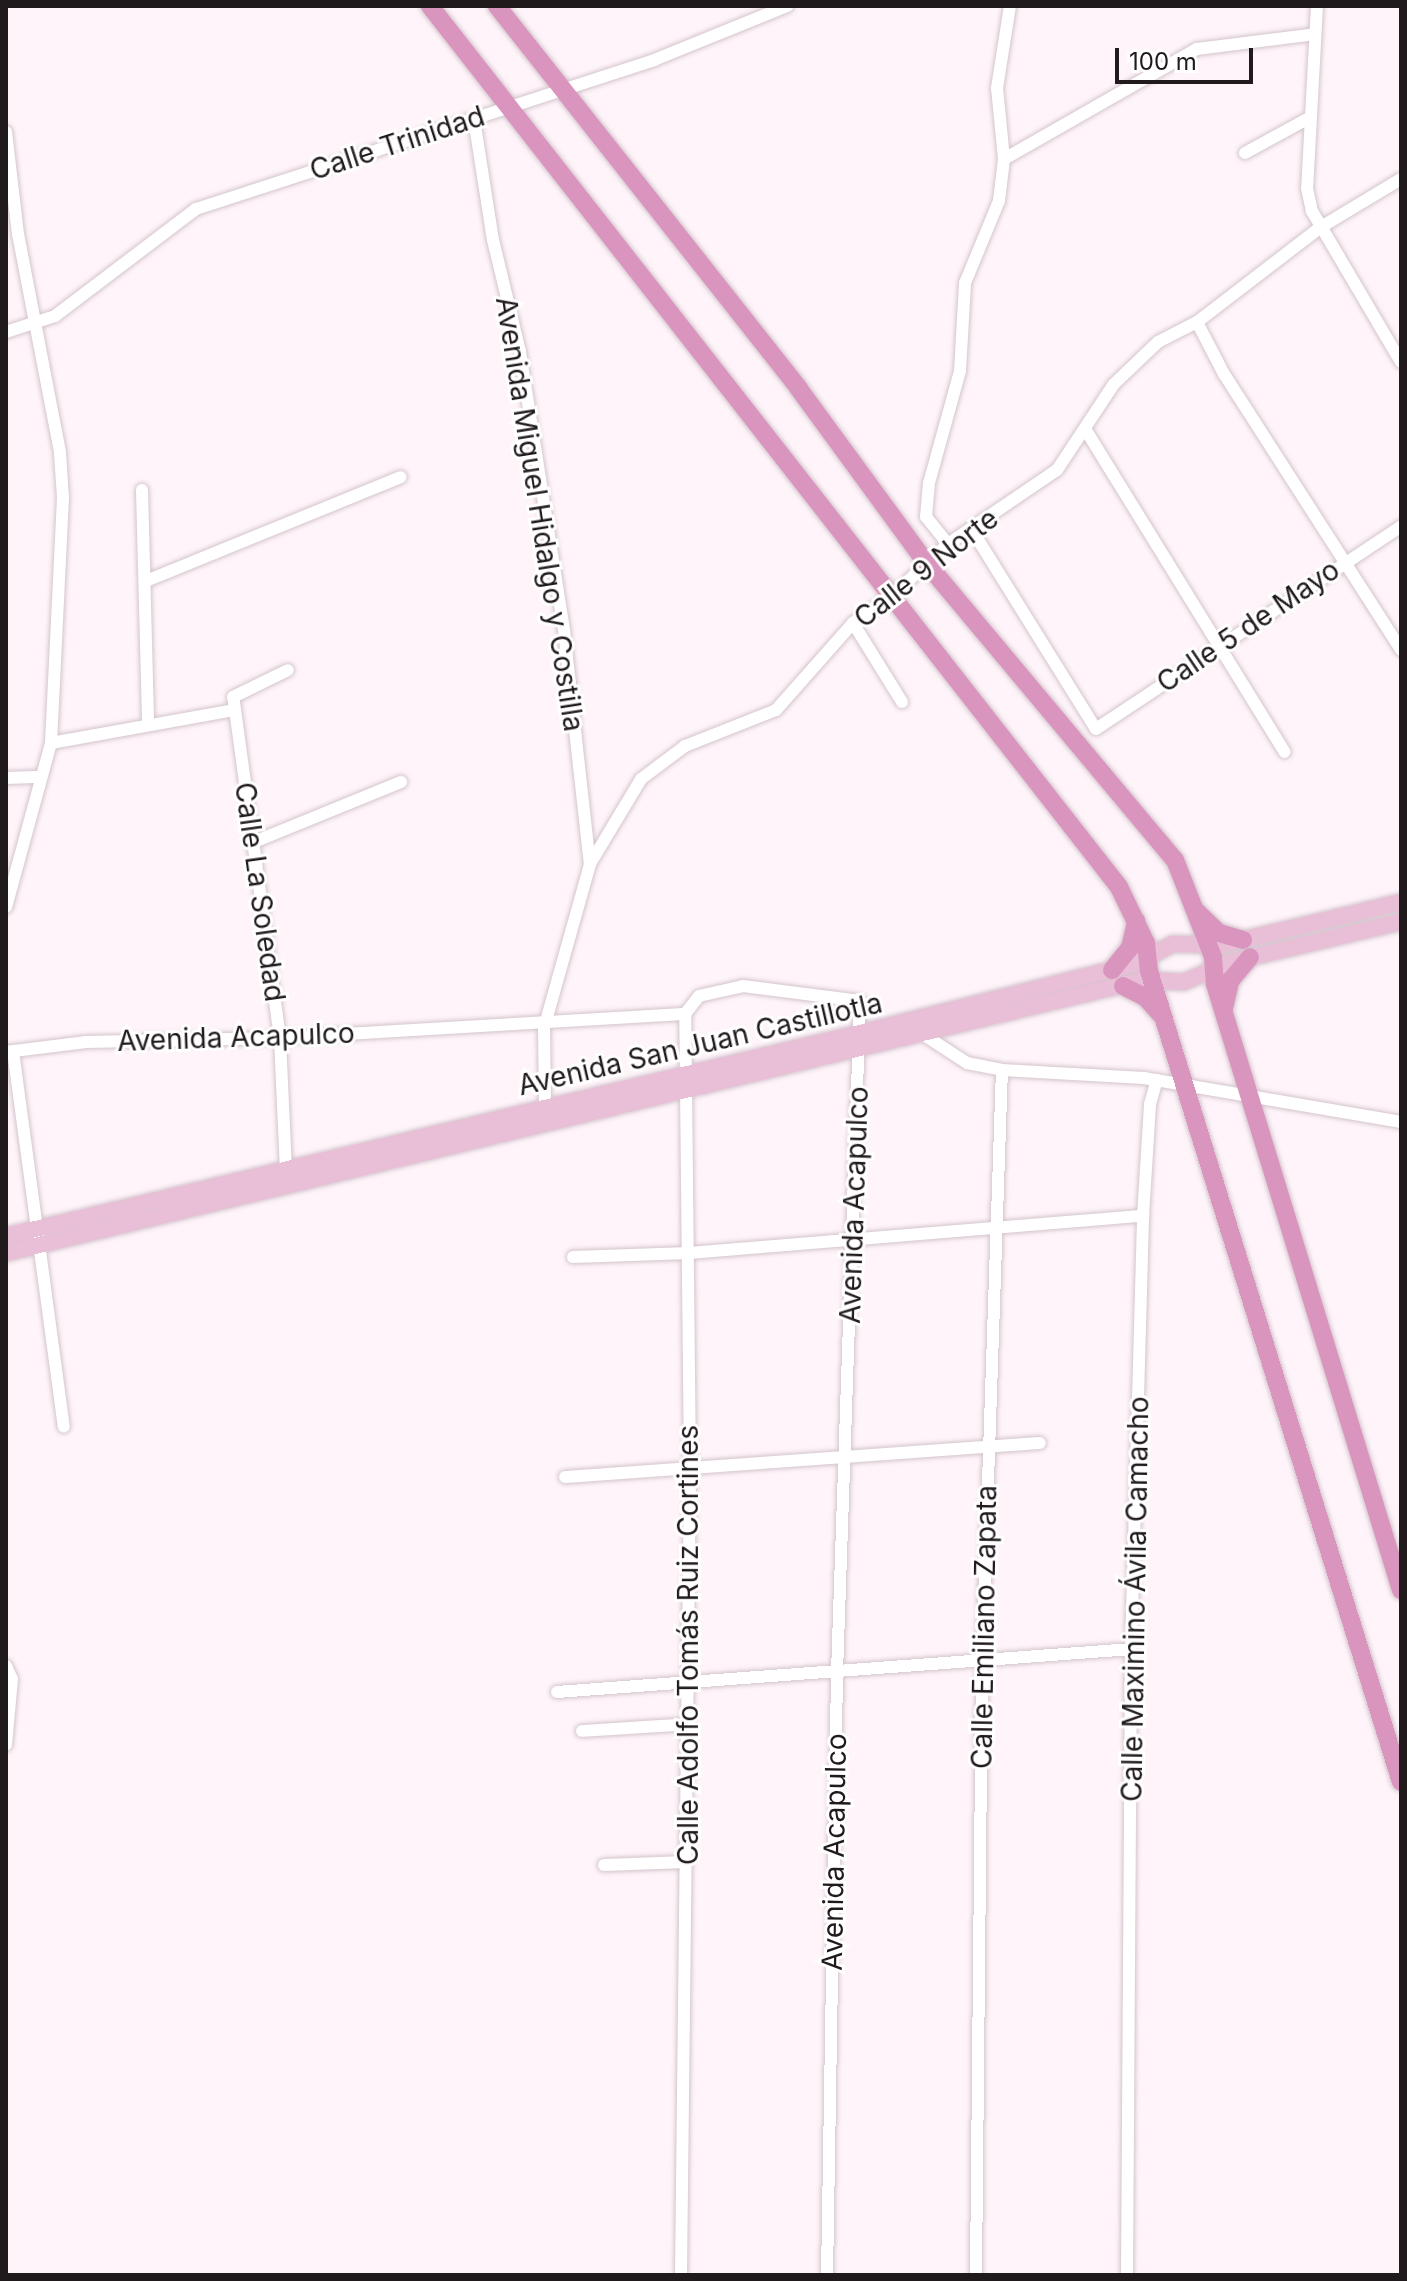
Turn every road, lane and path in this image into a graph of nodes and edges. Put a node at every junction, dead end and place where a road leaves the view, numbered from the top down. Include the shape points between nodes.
1 (430, 6) edge
2 (497, 6) edge
3 (787, 6) edge
4 (1010, 6) edge
5 (1317, 6) edge
6 (1315, 34) junction
7 (561, 88) junction
8 (506, 106) junction
9 (1311, 117) junction
10 (474, 119) junction
11 (6, 132) edge
12 (7, 151) edge
13 (1245, 153) dead end
14 (1004, 159) junction
15 (1401, 179) edge
16 (1321, 227) junction
17 (12, 235) edge
18 (1197, 322) junction
19 (34, 326) junction
20 (6, 332) edge
21 (1401, 362) edge
22 (1087, 432) junction
23 (401, 477) dead end
24 (142, 490) dead end
25 (1401, 526) edge
26 (972, 530) junction
27 (948, 544) junction
28 (1344, 560) junction
29 (928, 565) junction
30 (146, 581) junction
31 (894, 594) junction
32 (853, 623) junction
33 (1220, 643) junction
34 (1401, 650) edge
35 (288, 670) dead end
36 (902, 702) dead end
37 (235, 710) junction
38 (148, 724) junction
39 (51, 743) junction
40 (1285, 752) dead end
41 (41, 777) junction
42 (6, 778) edge
43 (401, 782) dead end
44 (254, 842) junction
45 (590, 864) junction
46 (1401, 902) edge
47 (6, 907) edge
48 (1197, 912) junction
49 (1136, 921) junction
50 (1401, 922) edge
51 (1206, 945) junction
52 (1246, 948) junction
53 (1149, 958) junction
54 (1212, 968) junction
55 (1112, 970) junction
56 (1155, 980) junction
57 (1123, 986) junction
58 (1224, 1011) junction
59 (685, 1014) junction
60 (547, 1020) junction
61 (921, 1033) junction
62 (1171, 1034) junction
63 (280, 1038) junction
64 (860, 1040) junction
65 (10, 1051) edge
66 (1002, 1070) junction
67 (1157, 1080) junction
68 (688, 1081) junction
69 (1186, 1085) junction
70 (1251, 1099) junction
71 (545, 1108) junction
72 (1401, 1122) edge
73 (286, 1171) junction
74 (1143, 1216) junction
75 (997, 1231) junction
76 (6, 1236) edge
77 (38, 1237) junction
78 (853, 1241) junction
79 (6, 1253) edge
80 (689, 1253) junction
81 (573, 1257) dead end
82 (64, 1427) dead end
83 (1040, 1443) dead end
84 (988, 1445) junction
85 (846, 1457) junction
86 (690, 1467) junction
87 (565, 1477) dead end
88 (1401, 1590) edge
89 (1131, 1649) junction
90 (982, 1659) junction
91 (7, 1670) edge
92 (837, 1674) junction
93 (689, 1686) junction
94 (557, 1692) dead end
95 (689, 1724) junction
96 (582, 1731) dead end
97 (6, 1745) edge
98 (1401, 1782) edge
99 (686, 1862) junction
100 (604, 1865) dead end
101 (681, 2275) edge
102 (827, 2275) edge
103 (976, 2275) edge
104 (1127, 2275) edge

1 - 8 highway
2 - 7 highway
3 - 7 street, Calle Trinidad via 654,60
4 - 14 street via 997,88
5 - 6 street
6 - 9 street
6 - 14 street via 1197,49
7 - 8 street, Calle Trinidad
7 - 29 highway via 790,377
8 - 10 street, Calle Trinidad
8 - 31 highway
9 - 13 street
9 - 16 street via 1307,188
10 - 19 street, Calle Trinidad via 196,209
10 - 45 street, Avenida Miguel Hidalgo y Costilla via 493,240 520,352 559,601
11 - 12 street
12 - 17 street
14 - 27 street via 995,221 965,283 960,371 929,483 926,517
15 - 16 street, Calle 9 Norte
16 - 18 street, Calle 9 Norte
16 - 21 street
17 - 19 street
18 - 22 street, Calle 9 Norte via 1158,342 1134,363 1114,384
18 - 28 street via 1224,374
19 - 20 street
19 - 39 street via 60,453 63,498
22 - 26 street, Calle 9 Norte via 1057,470
22 - 33 street
23 - 30 street
24 - 30 street
25 - 28 street, Calle 5 de Mayo
26 - 27 street, Calle 9 Norte
26 - 33 street, Calle 5 de Mayo via 1096,729
27 - 29 street, Calle 9 Norte
28 - 33 street, Calle 5 de Mayo
28 - 34 street
29 - 31 street, Calle 9 Norte
29 - 48 highway via 1160,837
30 - 38 street
31 - 32 street, Calle 9 Norte
31 - 49 highway via 1100,858
32 - 36 street
32 - 45 street, Calle 9 Norte via 776,710 702,737 657,762 628,798
33 - 40 street
35 - 37 street via 234,695
37 - 38 street
37 - 44 street, Calle La Soledad
38 - 39 street
39 - 41 street
41 - 42 street
41 - 47 street
43 - 44 street
44 - 63 street, Calle La Soledad
45 - 60 street, Calle 9 Norte
46 - 52 main road, Avenida San Juan Castillotla
48 - 51 highway
48 - 52 highway
49 - 53 highway
49 - 55 highway via 1130,948
50 - 52 main road, Avenida San Juan Castillotla
51 - 52 main road, Avenida San Juan Castillotla
51 - 53 main road, Avenida San Juan Castillotla via 1180,943
51 - 54 highway
52 - 54 main road, Avenida San Juan Castillotla
52 - 58 highway via 1230,981
53 - 55 main road, Avenida San Juan Castillotla
53 - 56 highway
54 - 56 main road, Avenida San Juan Castillotla via 1184,982
54 - 58 highway
55 - 64 main road, Avenida San Juan Castillotla
56 - 57 main road, Avenida San Juan Castillotla
56 - 62 highway
57 - 61 main road, Avenida San Juan Castillotla
57 - 62 highway via 1151,1002
58 - 70 highway
59 - 60 street, Avenida Acapulco
59 - 64 street, Avenida Acapulco via 699,996 743,986 860,1001
59 - 68 street, Calle Adolfo Tomás Ruiz Cortines
60 - 63 street, Avenida Acapulco
60 - 71 street, Calle 9 Norte
61 - 64 main road, Avenida San Juan Castillotla
61 - 66 street via 967,1063
62 - 69 highway
63 - 65 street, Avenida Acapulco via 86,1042
63 - 73 street, Calle La Soledad
64 - 68 main road, Avenida San Juan Castillotla
64 - 78 street, Avenida Acapulco
65 - 77 street
66 - 67 street
66 - 75 street, Calle Emiliano Zapata
67 - 69 street
67 - 74 street, Calle Maximino Ávila Camacho via 1150,1104
68 - 71 main road, Avenida San Juan Castillotla
68 - 77 main road, Avenida San Juan Castillotla
68 - 80 street, Calle Adolfo Tomás Ruiz Cortines
69 - 70 street
69 - 98 highway
70 - 72 street
70 - 88 highway
71 - 73 main road, Avenida San Juan Castillotla
73 - 77 main road, Avenida San Juan Castillotla
74 - 75 street
74 - 89 street, Calle Maximino Ávila Camacho
75 - 78 street
75 - 84 street, Calle Emiliano Zapata
76 - 77 main road, Avenida San Juan Castillotla
77 - 79 main road, Avenida San Juan Castillotla
77 - 82 street
78 - 80 street
78 - 85 street, Avenida Acapulco
80 - 81 street
80 - 86 street, Calle Adolfo Tomás Ruiz Cortines
83 - 84 street
84 - 85 street
84 - 90 street, Calle Emiliano Zapata
85 - 86 street
85 - 92 street, Avenida Acapulco
86 - 87 street
86 - 93 street, Calle Adolfo Tomás Ruiz Cortines
89 - 90 street
89 - 104 street, Calle Maximino Ávila Camacho
90 - 92 street
90 - 103 street, Calle Emiliano Zapata
91 - 97 street
92 - 93 street
92 - 102 street, Avenida Acapulco
93 - 94 street
93 - 95 street, Calle Adolfo Tomás Ruiz Cortines
95 - 96 street
95 - 99 street, Calle Adolfo Tomás Ruiz Cortines
99 - 100 street
99 - 101 street, Calle Adolfo Tomás Ruiz Cortines

